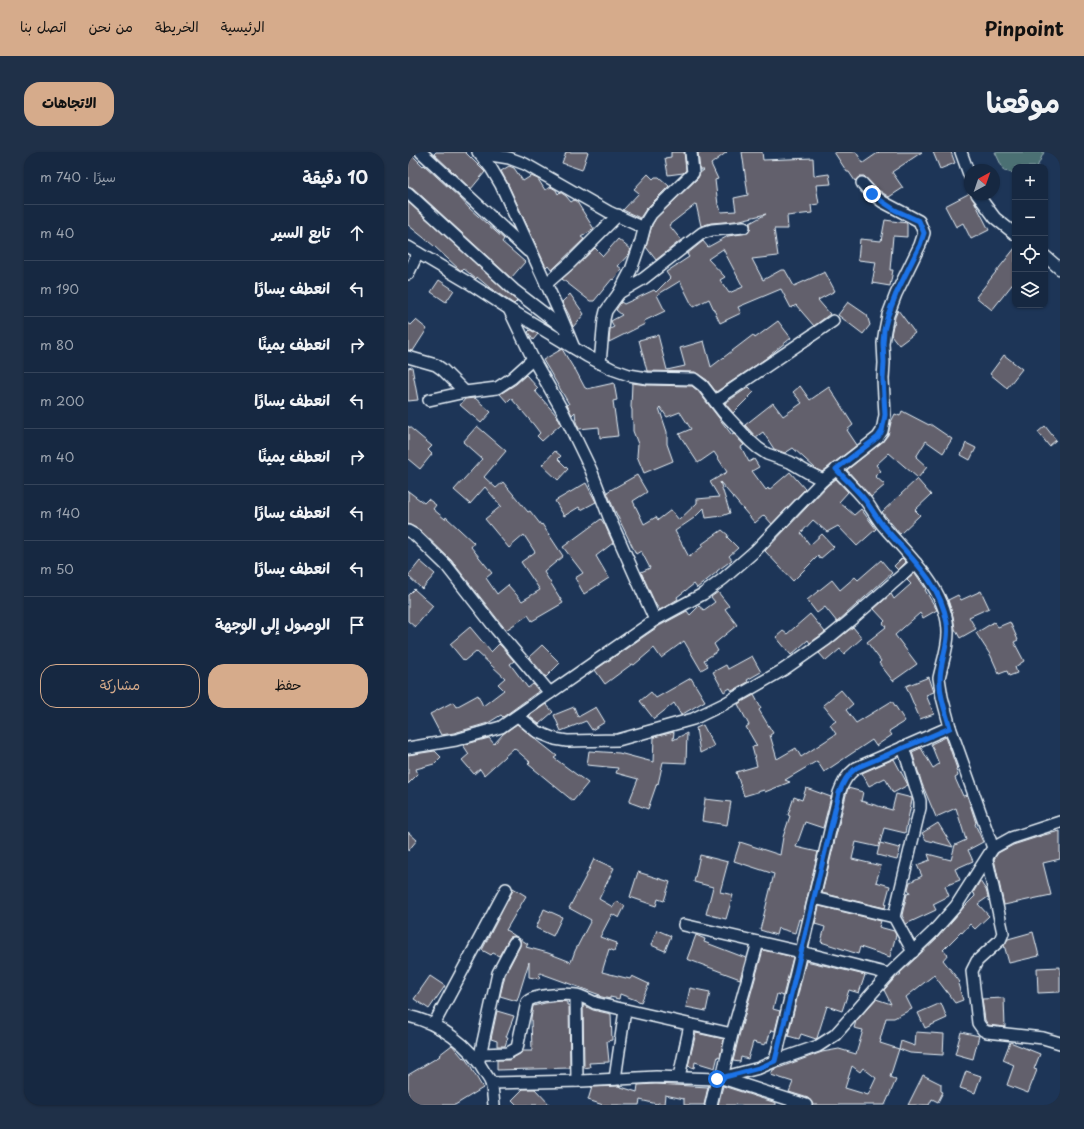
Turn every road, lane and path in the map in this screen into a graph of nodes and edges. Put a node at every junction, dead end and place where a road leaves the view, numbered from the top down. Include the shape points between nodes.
1 (421, 152) edge
2 (691, 152) edge
3 (961, 152) edge
4 (478, 153) edge
5 (965, 164) edge
6 (862, 183) dead end
7 (408, 192) edge
8 (982, 200) edge
9 (618, 215) junction
10 (744, 227) dead end
11 (644, 228) junction
12 (1012, 232) edge
13 (413, 250) edge
14 (532, 254) junction
15 (1048, 259) edge
16 (1060, 269) edge
17 (408, 274) edge
18 (546, 284) junction
19 (618, 293) junction
20 (509, 309) junction
21 (833, 321) dead end
22 (566, 330) junction
23 (574, 348) junction
24 (408, 357) edge
25 (534, 359) junction
26 (600, 362) junction
27 (465, 392) junction
28 (429, 400) dead end
29 (715, 402) junction
30 (836, 469) junction
31 (823, 480) junction
32 (408, 531) edge
33 (916, 563) junction
34 (655, 620) junction
35 (550, 693) junction
36 (518, 716) junction
37 (950, 728) junction
38 (409, 745) edge
39 (903, 747) junction
40 (1060, 822) edge
41 (993, 848) junction
42 (987, 860) junction
43 (506, 889) dead end
44 (814, 898) junction
45 (894, 917) junction
46 (684, 925) dead end
47 (758, 942) junction
48 (514, 944) dead end
49 (801, 952) junction
50 (913, 952) junction
51 (889, 974) junction
52 (576, 996) junction
53 (625, 1010) junction
54 (408, 1016) edge
55 (434, 1024) junction
56 (690, 1025) junction
57 (732, 1034) junction
58 (1060, 1043) edge
59 (479, 1057) junction
60 (775, 1061) junction
61 (679, 1077) junction
62 (719, 1078) junction
63 (615, 1079) junction
64 (577, 1081) junction
65 (492, 1087) junction
66 (494, 1105) edge
67 (711, 1105) edge
68 (806, 1105) edge

1 - 14 street
2 - 11 street via 693,173 651,214
3 - 5 street
4 - 9 street via 509,158 525,164
4 - 14 street via 501,185
6 - 30 street via 883,202 919,221 924,233 896,294 884,330 885,415 882,431 878,437
7 - 22 street via 514,290
8 - 12 street via 995,218
9 - 11 street
9 - 18 street
10 - 19 street via 702,233 648,275
11 - 19 street via 637,253
13 - 17 street
13 - 20 street
14 - 18 street
15 - 16 street
18 - 22 street
19 - 26 street via 606,311
20 - 23 street
20 - 25 street
21 - 29 street
22 - 23 street
23 - 26 street
24 - 27 street via 436,365
25 - 27 street via 497,388
25 - 34 street via 591,470
26 - 29 street via 629,374 647,378 694,379
27 - 28 street
29 - 31 street via 750,442 762,451 790,462
30 - 31 street
30 - 33 street
31 - 34 street via 755,551 728,575 704,594
32 - 35 street via 446,565
33 - 36 street via 826,640 783,670 693,719 618,740 567,741 536,731
33 - 37 street via 936,591 947,621 948,633 940,678
34 - 35 street
35 - 36 street
36 - 38 street via 488,732 456,740
37 - 39 street
37 - 41 street
39 - 44 street via 856,768 845,780 839,793
39 - 45 street via 920,808
40 - 41 street via 1011,838
41 - 42 street
42 - 50 street via 956,906
42 - 58 street via 1003,934 1000,940 977,961 971,974 978,1023 987,1032 1043,1038
43 - 55 street
44 - 45 street
44 - 49 street
45 - 50 street
46 - 47 street
47 - 49 street
47 - 57 street
48 - 59 street via 498,973
49 - 51 street
49 - 60 street
50 - 51 street
51 - 60 street via 826,1042
52 - 53 street
52 - 59 street via 536,997 530,1000 527,1002 517,1048
52 - 64 street
53 - 56 street
53 - 63 street
54 - 55 street
55 - 59 street
56 - 57 street
56 - 61 street
57 - 62 street
59 - 65 street
60 - 62 street via 759,1068
61 - 62 street
61 - 63 street
62 - 67 street
62 - 68 street
63 - 64 street
64 - 65 street via 503,1083
65 - 66 street

